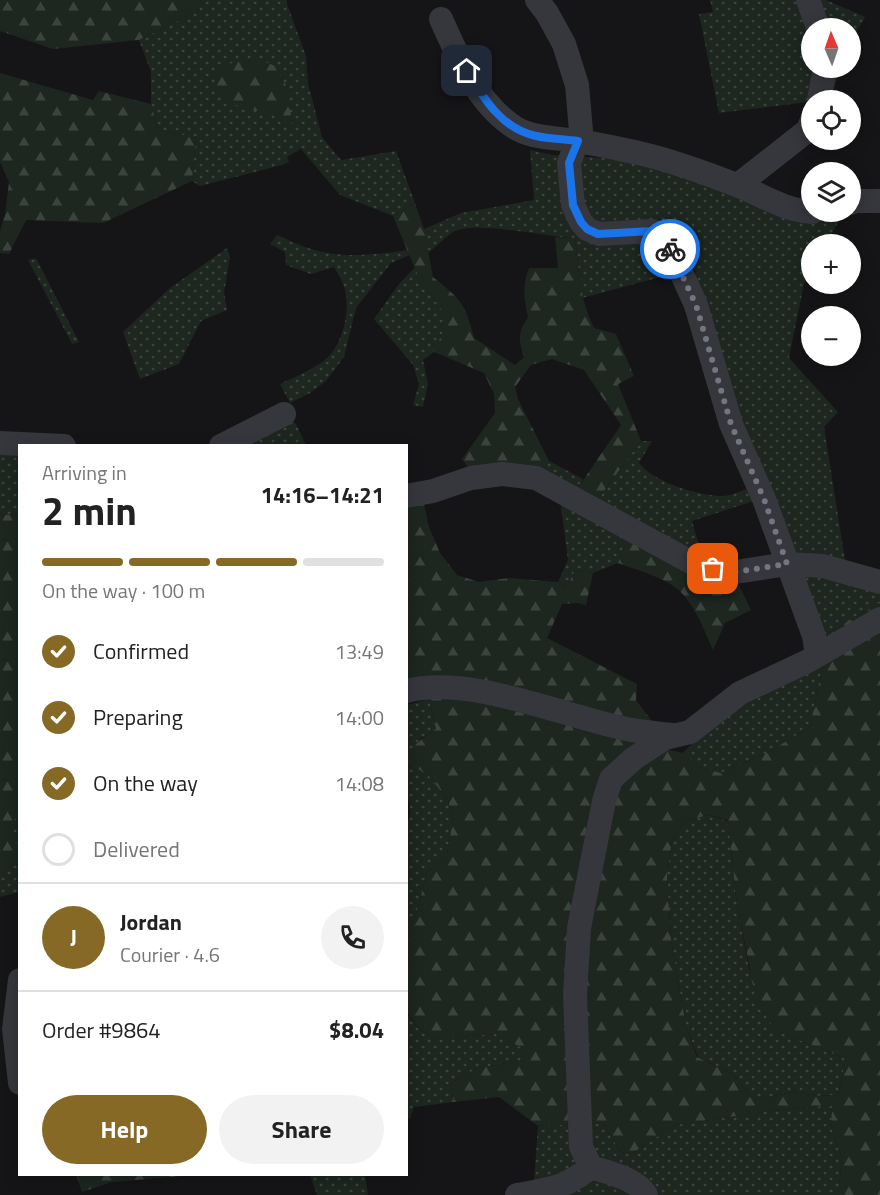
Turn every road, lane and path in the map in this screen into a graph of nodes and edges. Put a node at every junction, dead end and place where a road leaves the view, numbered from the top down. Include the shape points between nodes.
1 (537, 0) edge
2 (808, 0) edge
3 (814, 18) edge
4 (441, 19) dead end
5 (801, 136) edge
6 (578, 141) junction
7 (738, 185) junction
8 (861, 201) edge
9 (880, 201) edge
10 (801, 210) edge
11 (284, 414) dead end
12 (0, 443) edge
13 (21, 444) edge
14 (225, 444) edge
15 (408, 496) edge
16 (787, 564) junction
17 (880, 582) edge
18 (880, 619) edge
19 (817, 655) junction
20 (408, 690) edge
21 (672, 735) junction
22 (18, 996) edge
23 (18, 1065) edge
24 (591, 1167) junction
25 (517, 1195) edge
26 (646, 1195) edge

1 - 6 street via 564,44 577,85 581,131
2 - 3 street
4 - 6 street via 458,56 498,116 535,136
5 - 7 street
6 - 7 street via 646,155
6 - 16 street via 569,163 573,205 581,222 598,234 652,231 662,235 672,252 696,305 731,424
7 - 10 street
8 - 9 street
11 - 14 street
12 - 13 street
15 - 16 street via 471,478 502,474 536,478 698,566 729,573
16 - 17 street via 823,566
16 - 19 street via 814,636
18 - 19 street
19 - 21 street via 740,693 690,732
20 - 21 street via 459,688 622,728
21 - 24 street via 633,759 611,779 579,928 575,995 581,1147
22 - 23 street via 14,1029
24 - 25 street via 572,1182
24 - 26 street via 627,1180

